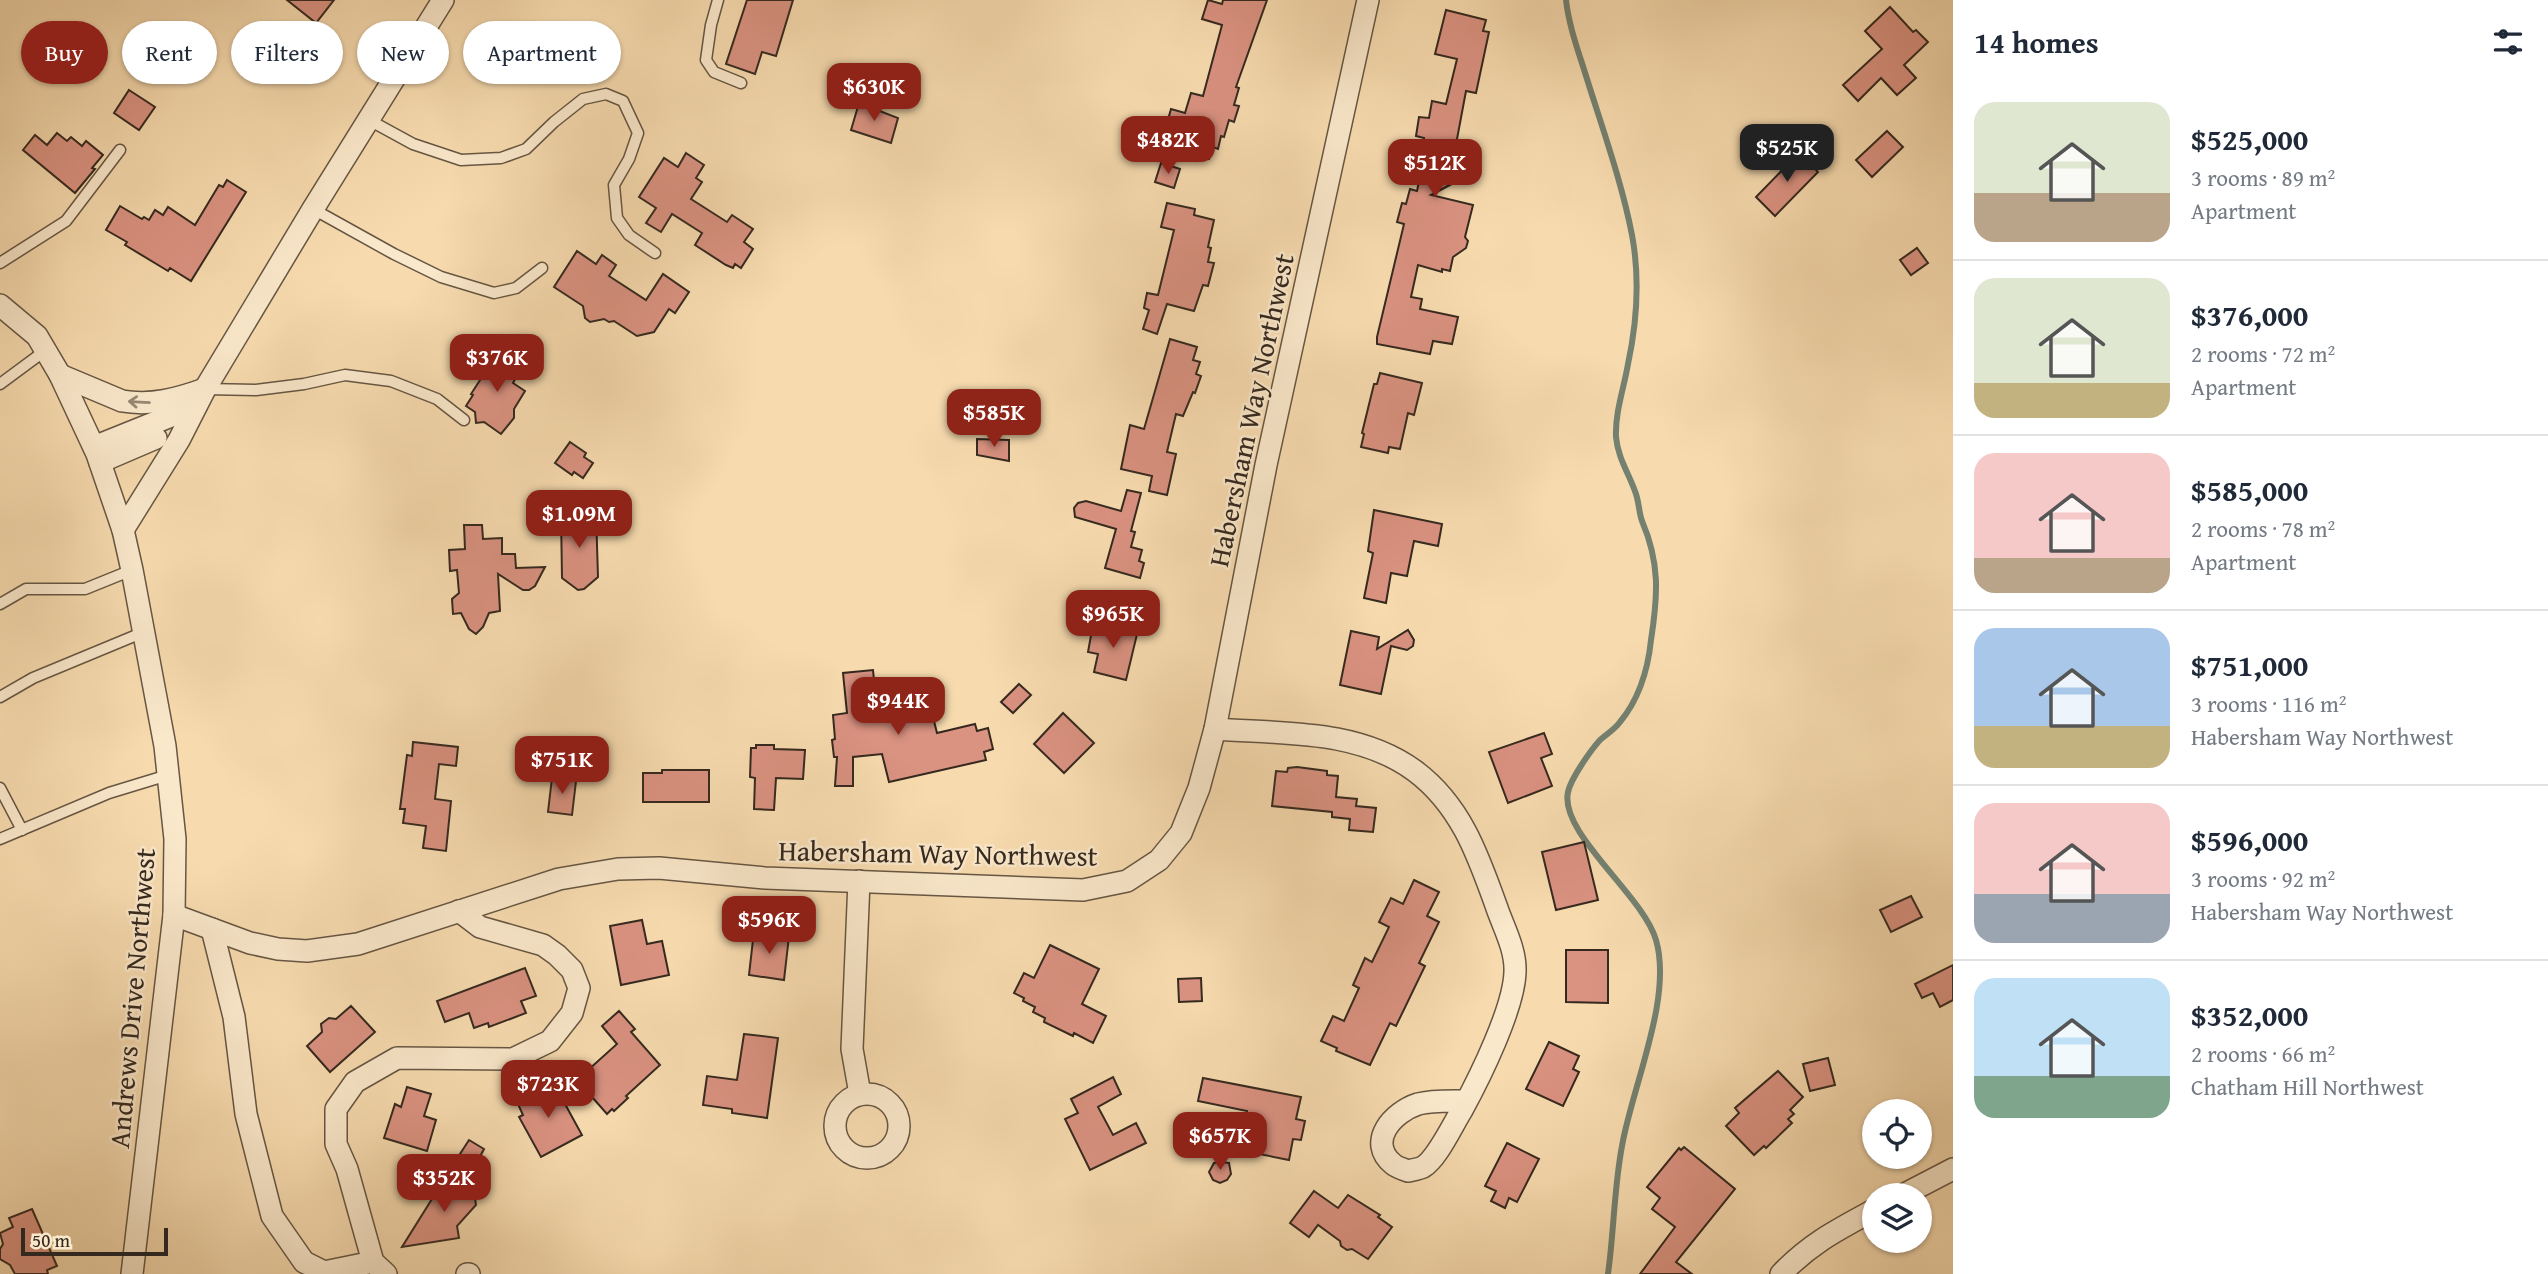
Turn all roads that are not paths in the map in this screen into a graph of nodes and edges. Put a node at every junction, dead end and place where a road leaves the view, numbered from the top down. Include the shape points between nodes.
1 (443, 0) edge
2 (719, 0) edge
3 (1368, 0) edge
4 (741, 83) dead end
5 (369, 120) junction
6 (120, 150) dead end
7 (313, 209) junction
8 (655, 253) dead end
9 (0, 263) edge
10 (541, 268) dead end
11 (0, 305) edge
12 (46, 350) junction
13 (60, 375) junction
14 (0, 384) edge
15 (196, 407) junction
16 (464, 420) dead end
17 (97, 454) junction
18 (122, 530) junction
19 (132, 570) junction
20 (0, 604) edge
21 (144, 632) junction
22 (0, 696) edge
23 (1215, 729) junction
24 (168, 775) junction
25 (0, 788) edge
26 (22, 830) junction
27 (0, 839) edge
28 (859, 881) junction
29 (459, 911) junction
30 (174, 915) junction
31 (212, 929) junction
32 (860, 1094) dead end
33 (1466, 1101) dead end
34 (1953, 1169) edge
35 (1926, 1183) edge
36 (1862, 1216) edge
37 (380, 1268) edge
38 (132, 1274) edge
39 (1781, 1274) edge

1 - 5 street
2 - 4 lane via 706,60 714,72
3 - 23 street, Habersham Way Northwest via 1266,465
5 - 7 street
5 - 8 lane via 413,144 461,160 501,158 526,149 583,99 606,94 623,102 638,133 614,185 617,218 629,235
6 - 9 lane via 66,221
7 - 10 lane via 441,277 494,292 516,288
7 - 15 street
11 - 12 street, Andrews Drive Northwest via 37,336
12 - 13 street, Andrews Drive Northwest
12 - 14 lane
15 -> 13 street via 122,401
13 - 17 street, Andrews Drive Northwest
15 - 16 lane via 256,390 345,374 391,381 437,398
15 - 17 street
15 - 18 street
17 - 18 street, Andrews Drive Northwest
18 - 19 street, Andrews Drive Northwest
19 - 20 lane via 85,589 26,589
19 - 21 street, Andrews Drive Northwest
21 - 22 lane
21 - 24 street, Andrews Drive Northwest
23 - 28 street, Habersham Way Northwest via 1181,833 1159,860 1127,881 1083,890
23 - 33 street via 1324,736 1365,745 1415,772 1455,812 1478,855 1516,968 1510,1001
24 - 26 lane via 110,793
24 - 30 street, Andrews Drive Northwest via 175,839
25 - 26 lane
26 - 27 lane
28 - 29 street, Habersham Way Northwest via 618,869 559,878
28 - 32 street via 852,1049
29 - 31 street, Habersham Way Northwest via 358,944 307,951 250,943
29 - 37 street via 480,927 543,945 572,970 579,988 572,1013 550,1041 513,1059 397,1058 355,1082 336,1109 336,1144
30 - 31 street, Habersham Way Northwest
30 - 38 street, Andrews Drive Northwest
31 - 37 street via 234,1017 246,1114 272,1216 304,1262 324,1272
34 - 35 street
36 - 39 street via 1823,1237

